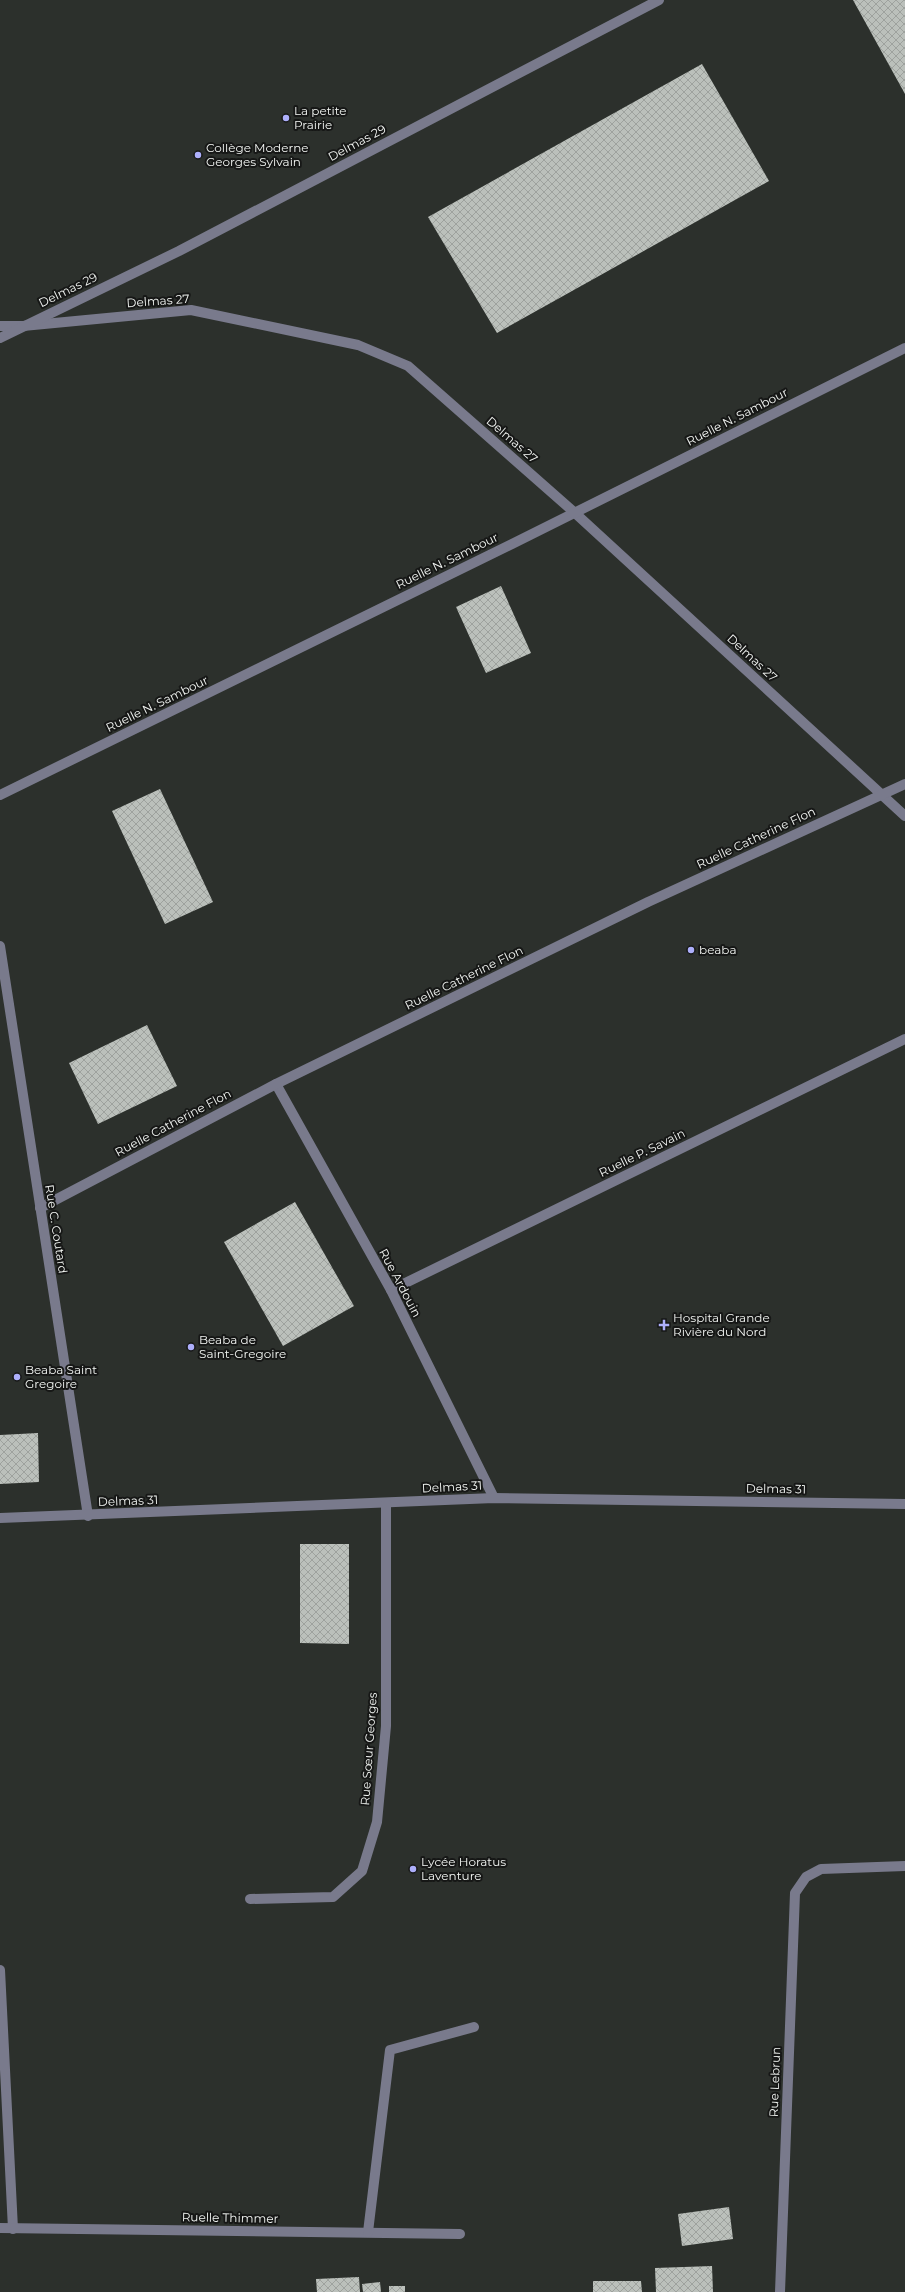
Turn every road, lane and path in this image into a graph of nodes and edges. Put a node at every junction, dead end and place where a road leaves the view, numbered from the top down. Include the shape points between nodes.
1 (659, 0) edge
2 (0, 326) edge
3 (22, 326) junction
4 (0, 338) edge
5 (905, 348) edge
6 (575, 512) junction
7 (905, 784) edge
8 (0, 795) edge
9 (881, 795) junction
10 (905, 816) edge
11 (0, 946) edge
12 (905, 1039) edge
13 (276, 1084) junction
14 (40, 1208) junction
15 (391, 1290) junction
16 (494, 1498) junction
17 (386, 1503) junction
18 (905, 1504) edge
19 (88, 1516) junction
20 (0, 1518) edge
21 (905, 1866) edge
22 (250, 1899) dead end
23 (0, 1970) edge
24 (474, 2027) dead end
25 (0, 2228) edge
26 (13, 2228) junction
27 (368, 2232) junction
28 (460, 2234) dead end
29 (780, 2292) edge

1 - 3 street, Delmas 29 via 178,251
2 - 3 street, Delmas 27
3 - 4 street, Delmas 29
3 - 6 street, Delmas 27 via 191,310 358,345 408,366
5 - 6 street, Ruelle N. Sambour
6 - 8 street, Ruelle N. Sambour
6 - 9 street, Delmas 27
7 - 9 street, Ruelle Catherine Flon
9 - 10 street, Delmas 27
9 - 13 street, Ruelle Catherine Flon via 648,902
11 - 14 street, Rue C. Coutard
12 - 15 street, Ruelle P. Savain
13 - 14 street, Ruelle Catherine Flon
13 - 15 street, Rue Ardouin
14 - 19 street, Rue C. Coutard
15 - 16 street, Rue Ardouin
16 - 17 street, Delmas 31
16 - 18 street, Delmas 31
17 - 19 street, Delmas 31
17 - 22 street, Rue Sœur Georges via 386,1726 377,1822 362,1871 333,1897
19 - 20 street, Delmas 31
21 - 29 street, Rue Lebrun via 821,1869 806,1877 795,1893
23 - 26 street
24 - 27 street via 390,2050
25 - 26 street, Ruelle Thimmer
26 - 27 street, Ruelle Thimmer
27 - 28 street, Ruelle Thimmer

